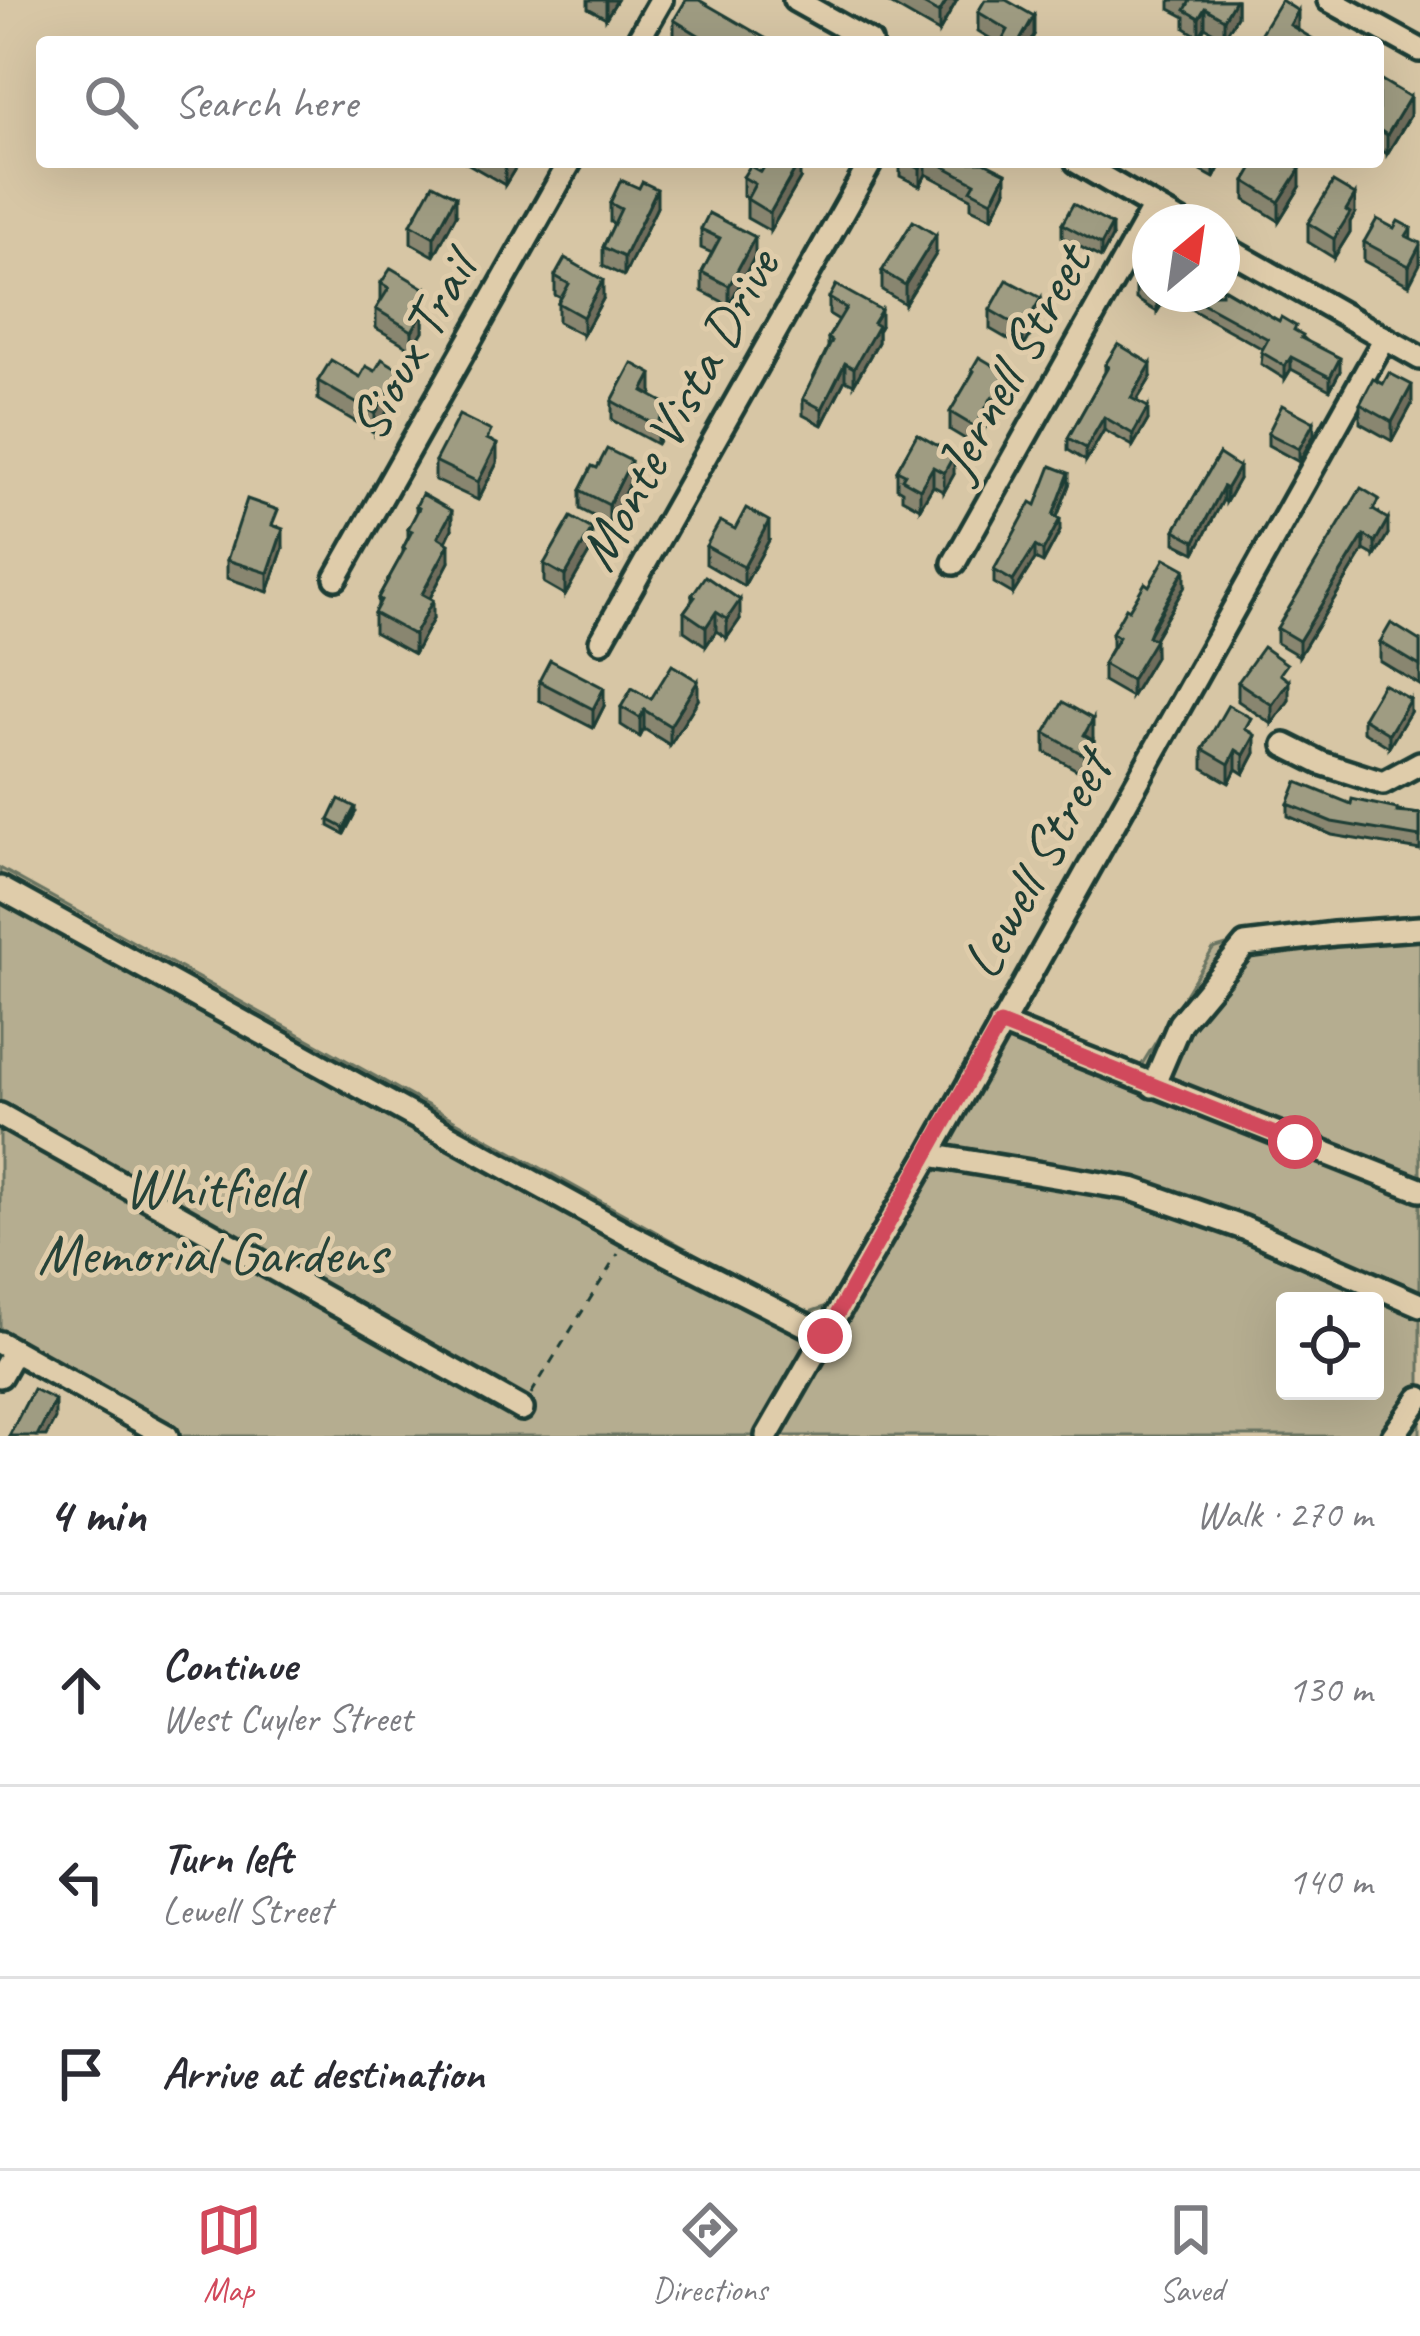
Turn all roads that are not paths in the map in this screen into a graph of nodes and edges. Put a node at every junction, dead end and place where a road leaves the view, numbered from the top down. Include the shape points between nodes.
1 (661, 0) edge
2 (795, 0) edge
3 (1329, 0) edge
4 (640, 36) edge
5 (859, 36) edge
6 (1420, 50) edge
7 (566, 168) edge
8 (868, 168) edge
9 (1087, 168) edge
10 (1149, 204) edge
11 (1132, 246) edge
12 (1240, 256) edge
13 (1385, 338) junction
14 (1420, 358) edge
15 (954, 563) dead end
16 (336, 578) dead end
17 (601, 641) dead end
18 (1285, 745) dead end
19 (1420, 764) edge
20 (0, 888) edge
21 (1420, 928) edge
22 (1000, 1024) junction
23 (1153, 1086) junction
24 (0, 1114) edge
25 (929, 1155) junction
26 (1420, 1190) edge
27 (1420, 1305) edge
28 (825, 1336) junction
29 (7, 1347) edge
30 (0, 1376) edge
31 (522, 1409) road end
32 (1416, 1413) edge
33 (167, 1436) edge
34 (766, 1436) edge
35 (1393, 1436) edge

1 - 4 street
2 - 5 street
3 - 6 street
7 - 16 street, Sioux Trail
8 - 17 street, Monte Vista Drive
9 - 10 street
11 - 15 street, Jernell Street
12 - 13 street
13 - 14 street
13 - 22 street, Lewell Street
18 - 19 street via 1383,783
20 - 28 street
21 - 23 street via 1246,945 1180,1022
22 - 23 street
22 - 25 street, Lewell Street
23 - 26 street
24 - 31 street
25 - 27 street via 1132,1189
25 - 28 street, Lewell Street
28 - 34 street, Lewell Street
29 - 30 street
29 - 33 street
32 - 35 street

